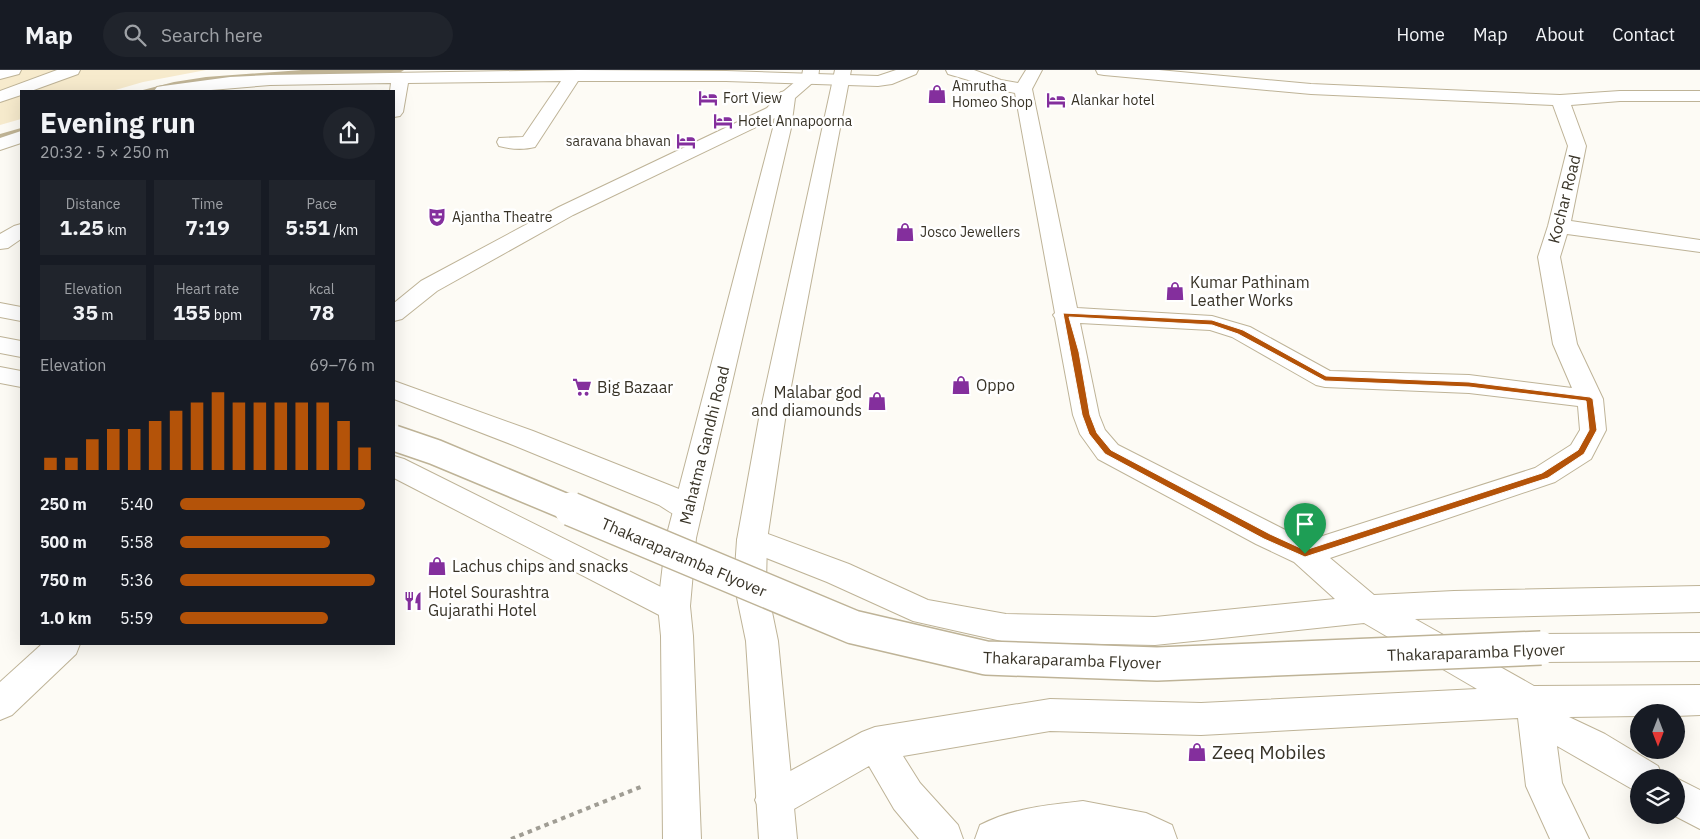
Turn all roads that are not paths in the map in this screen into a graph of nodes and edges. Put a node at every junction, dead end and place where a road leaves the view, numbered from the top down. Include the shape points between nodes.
1 (13, 70) edge
2 (72, 70) edge
3 (910, 70) edge
4 (954, 70) edge
5 (1104, 70) edge
6 (1299, 70) edge
7 (0, 74) edge
8 (574, 74) junction
9 (811, 74) edge
10 (842, 74) edge
11 (400, 78) junction
12 (1029, 80) edge
13 (1311, 89) junction
14 (170, 90) edge
15 (787, 96) junction
16 (1700, 96) edge
17 (0, 97) edge
18 (1560, 100) junction
19 (395, 106) edge
20 (20, 137) edge
21 (506, 142) dead end
22 (0, 144) edge
23 (1559, 226) junction
24 (20, 231) edge
25 (0, 243) edge
26 (1700, 246) edge
27 (0, 310) edge
28 (395, 313) edge
29 (20, 314) edge
30 (1065, 315) junction
31 (0, 345) edge
32 (20, 349) edge
33 (0, 375) edge
34 (20, 379) edge
35 (395, 390) edge
36 (1590, 399) junction
37 (395, 438) edge
38 (395, 467) edge
39 (688, 509) junction
40 (752, 540) junction
41 (1305, 554) junction
42 (1700, 599) edge
43 (674, 608) junction
44 (1368, 609) junction
45 (63, 645) edge
46 (1700, 647) edge
47 (1700, 700) edge
48 (0, 704) edge
49 (1532, 710) junction
50 (874, 744) junction
51 (1630, 769) edge
52 (774, 800) junction
53 (1685, 801) edge
54 (1700, 810) edge
55 (682, 839) edge
56 (778, 839) edge
57 (944, 839) edge
58 (994, 839) edge
59 (1158, 839) edge
60 (1570, 839) edge

1 - 7 street
2 - 17 street
3 - 10 street via 886,80
4 - 12 street via 997,85
5 - 13 street
6 - 13 street
8 - 9 street
8 - 11 street
8 - 21 street via 528,143
9 - 10 street
9 - 15 street
10 - 40 street via 773,413
11 - 14 street via 230,82
11 - 19 street
12 - 30 street
13 - 18 street
15 - 28 street via 773,112 566,211 429,286
15 - 39 street, Mahatma Gandhi Road via 782,128
16 - 18 street
18 - 23 street, Kochar Road via 1577,146
20 - 22 street
23 - 26 street
23 - 36 street, Kochar Road via 1548,257 1565,344
24 - 25 street
27 - 29 street
30 - 36 street via 1212,323 1241,332 1325,379 1469,384
30 - 41 street via 1086,415 1093,434 1108,452
31 - 32 street
33 - 34 street
35 - 39 street via 523,438 669,498
36 - 41 street, Kochar Road via 1593,430 1581,452 1545,475
37 - 46 street, Thakaraparamba Flyover, bridge via 435,452 853,627 986,658 1157,664 1541,648
38 - 43 street
39 - 43 street, Mahatma Gandhi Road via 681,538
40 - 44 street via 838,573 924,612 1006,628 1155,631
40 - 52 street via 750,583 762,641
41 - 44 street
42 - 44 street
43 - 55 street, Mahatma Gandhi Road
44 - 49 street
45 - 48 street
47 - 49 street
49 - 50 street via 1201,719 1050,715
49 - 51 street
49 - 60 street via 1544,786
50 - 52 street
50 - 57 street via 908,796
52 - 56 street
53 - 54 street
58 - 59 street via 1008,832 1042,824 1083,820 1146,832

